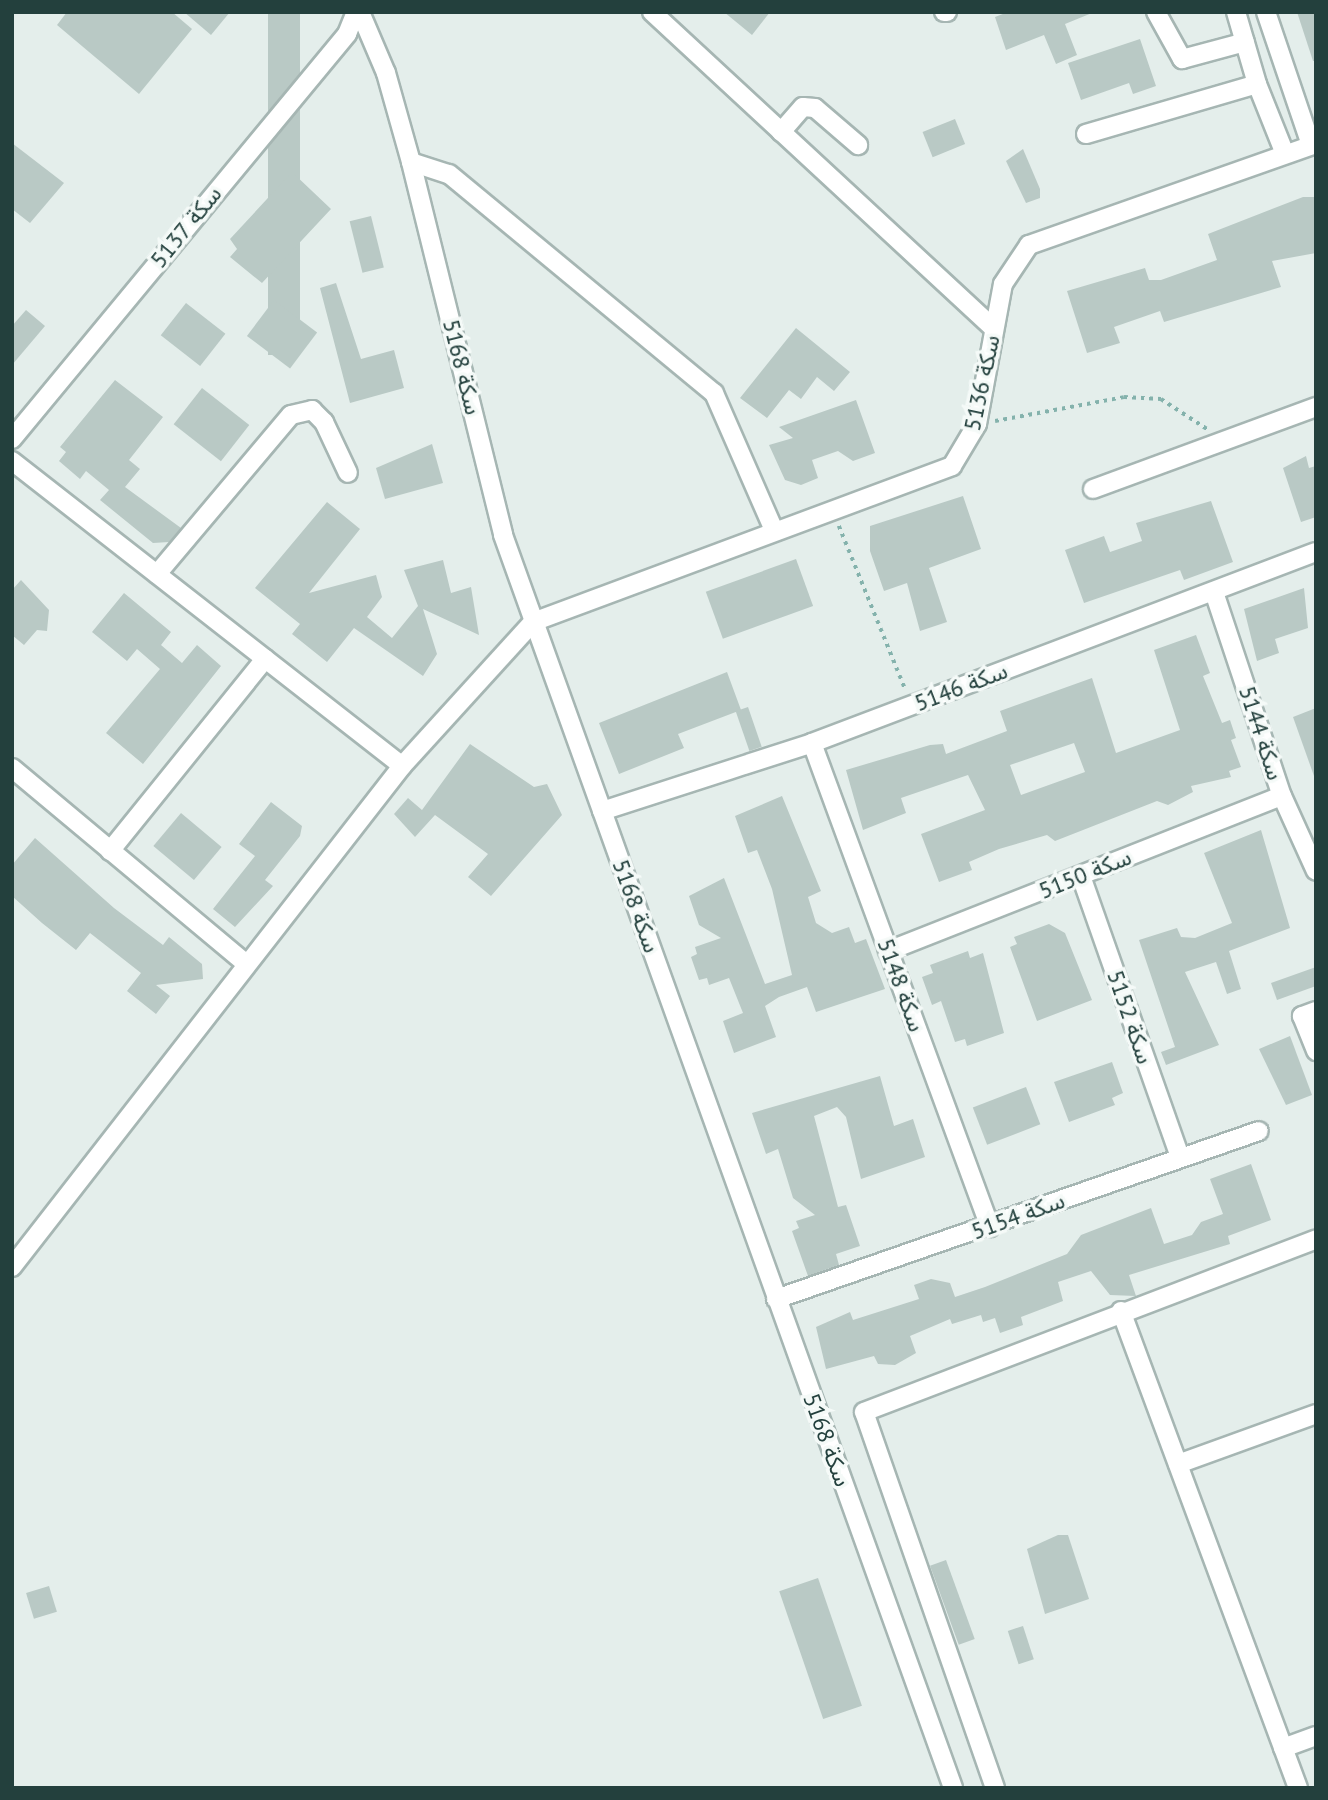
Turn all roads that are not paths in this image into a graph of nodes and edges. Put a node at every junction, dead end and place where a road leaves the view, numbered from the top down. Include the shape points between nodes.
1 (358, 12) edge
2 (652, 12) edge
3 (1156, 12) edge
4 (1236, 12) edge
5 (1266, 12) edge
6 (1245, 42) junction
7 (1257, 83) junction
8 (781, 132) junction
9 (1086, 134) dead end
10 (1313, 144) edge
11 (858, 145) dead end
12 (1285, 154) junction
13 (411, 162) junction
14 (993, 328) junction
15 (1316, 407) edge
16 (12, 439) edge
17 (12, 461) edge
18 (348, 473) dead end
19 (1093, 489) dead end
20 (773, 528) junction
21 (1316, 552) edge
22 (157, 574) junction
23 (1214, 592) junction
24 (533, 622) junction
25 (265, 659) junction
26 (812, 743) junction
27 (402, 766) junction
28 (12, 768) edge
29 (1282, 796) junction
30 (602, 811) junction
31 (110, 850) junction
32 (1316, 871) edge
33 (1081, 876) junction
34 (888, 951) junction
35 (246, 964) junction
36 (1316, 1011) edge
37 (1316, 1051) edge
38 (1259, 1131) dead end
39 (1180, 1157) junction
40 (990, 1227) junction
41 (1316, 1239) edge
42 (12, 1267) edge
43 (776, 1299) junction
44 (1121, 1311) junction
45 (1316, 1413) edge
46 (1178, 1464) junction
47 (1316, 1736) edge
48 (1283, 1748) junction
49 (953, 1788) edge
50 (995, 1788) edge
51 (1298, 1788) edge

1 - 13 street, سكة 5168 via 386,72
1 - 16 street, سكة 5137 via 347,34
2 - 8 street
3 - 6 street via 1182,60
4 - 6 street
5 - 10 street
6 - 7 street
7 - 9 street
7 - 12 street
8 - 11 street via 803,107 815,108
8 - 14 street
10 - 12 street, سكة 5136
12 - 14 street, سكة 5136 via 1029,245 1012,263
13 - 20 street via 449,174 714,393
13 - 24 street, سكة 5168 via 503,535
14 - 20 street, سكة 5136 via 977,425 952,467
15 - 19 street
17 - 22 street
18 - 22 street via 324,422 312,410 291,415
20 - 24 street, سكة 5136
21 - 23 street, سكة 5146
22 - 25 street
23 - 26 street, سكة 5146
23 - 29 street, سكة 5144
24 - 27 street
24 - 30 street, سكة 5168
25 - 27 street
25 - 31 street
26 - 30 street, سكة 5146
26 - 34 street, سكة 5148
27 - 35 street
28 - 31 street
29 - 32 street, سكة 5144
29 - 33 street, سكة 5150
30 - 43 street, سكة 5168
31 - 35 street
33 - 34 street, سكة 5150
33 - 39 street, سكة 5152
34 - 40 street, سكة 5148
35 - 42 street
36 - 37 street via 1302,1016
38 - 39 street, سكة 5154
39 - 40 street, سكة 5154
40 - 43 street, سكة 5154
41 - 44 street
43 - 49 street, سكة 5168
44 - 46 street
44 - 50 street via 871,1404 862,1418
45 - 46 street
46 - 48 street
47 - 48 street
48 - 51 street

